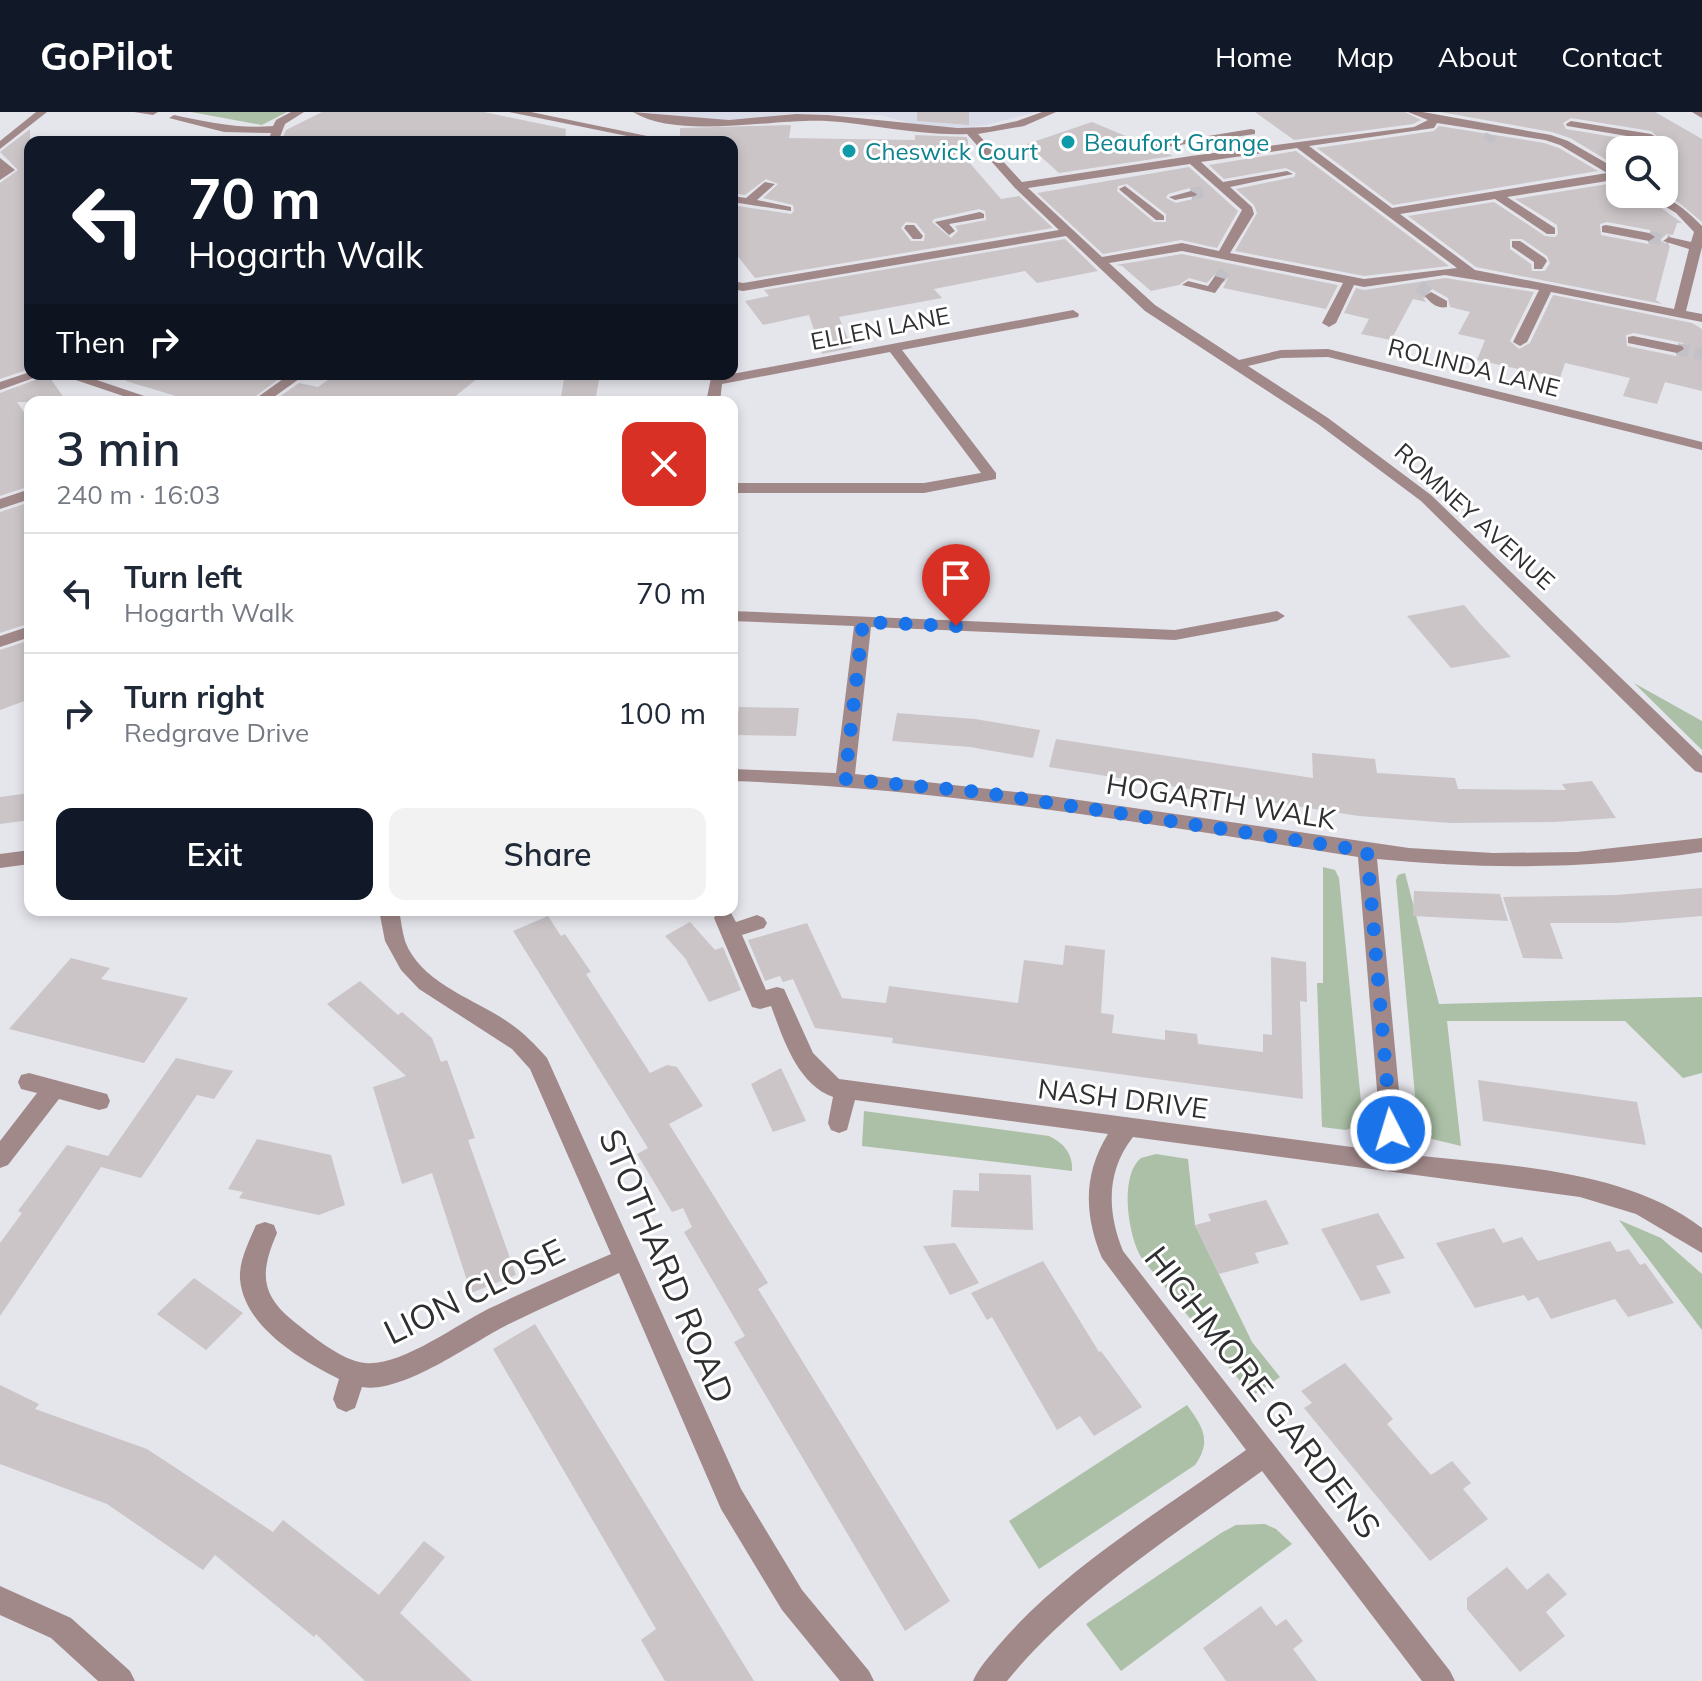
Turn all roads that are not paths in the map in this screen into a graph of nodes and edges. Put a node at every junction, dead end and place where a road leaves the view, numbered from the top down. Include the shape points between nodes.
1 (42, 112) edge
2 (139, 112) edge
3 (153, 112) edge
4 (299, 112) edge
5 (514, 112) edge
6 (638, 112) edge
7 (1051, 112) edge
8 (1413, 112) edge
9 (174, 118) dead end
10 (668, 118) junction
11 (1572, 118) edge
12 (1434, 119) junction
13 (275, 129) junction
14 (971, 132) junction
15 (1251, 132) dead end
16 (274, 136) edge
17 (624, 136) edge
18 (642, 136) edge
19 (1647, 136) edge
20 (1211, 138) junction
21 (1564, 143) junction
22 (1299, 144) junction
23 (0, 146) edge
24 (1152, 146) dead end
25 (1235, 153) junction
26 (1191, 159) junction
27 (0, 161) edge
28 (1606, 169) edge
29 (1107, 173) junction
30 (1287, 174) dead end
31 (0, 177) edge
32 (1606, 178) edge
33 (769, 184) dead end
34 (1019, 186) junction
35 (1224, 186) junction
36 (1208, 191) tunnel mouth
37 (1191, 194) tunnel mouth
38 (1497, 195) junction
39 (1175, 197) dead end
40 (738, 200) edge
41 (748, 202) junction
42 (1702, 207) edge
43 (1675, 208) edge
44 (787, 209) dead end
45 (1680, 211) junction
46 (1392, 212) junction
47 (980, 216) dead end
48 (1160, 218) dead end
49 (1606, 229) dead end
50 (1551, 231) dead end
51 (1068, 232) junction
52 (1649, 237) tunnel mouth
53 (957, 240) junction
54 (1669, 241) tunnel mouth
55 (1516, 244) dead end
56 (1695, 246) junction
57 (1228, 256) junction
58 (1099, 261) junction
59 (1696, 269) edge
60 (1471, 273) junction
61 (1534, 276) junction
62 (1406, 277) junction
63 (1350, 281) junction
64 (1188, 285) dead end
65 (738, 286) edge
66 (1419, 286) tunnel mouth
67 (1546, 289) junction
68 (1073, 314) dead end
69 (1679, 314) junction
70 (1702, 318) edge
71 (1329, 323) dead end
72 (1633, 340) dead end
73 (1520, 342) dead end
74 (893, 348) junction
75 (1677, 349) tunnel mouth
76 (1235, 366) junction
77 (738, 377) edge
78 (24, 378) edge
79 (84, 380) edge
80 (290, 380) edge
81 (721, 380) edge
82 (0, 386) edge
83 (136, 396) edge
84 (267, 396) edge
85 (714, 396) edge
86 (1702, 446) edge
87 (738, 488) edge
88 (24, 496) edge
89 (0, 504) edge
90 (738, 616) edge
91 (1277, 616) dead end
92 (863, 622) junction
93 (24, 633) edge
94 (0, 642) edge
95 (1702, 767) edge
96 (738, 775) edge
97 (845, 779) junction
98 (1702, 845) edge
99 (1367, 851) junction
100 (24, 858) edge
101 (0, 861) edge
102 (390, 916) edge
103 (757, 923) dead end
104 (29, 1082) dead end
105 (54, 1089) junction
106 (854, 1093) junction
107 (99, 1101) dead end
108 (839, 1123) dead end
109 (1126, 1129) junction
110 (0, 1158) edge
111 (1394, 1161) junction
112 (265, 1233) dead end
113 (1702, 1242) edge
114 (625, 1259) junction
115 (353, 1373) junction
116 (346, 1399) dead end
117 (1264, 1453) junction
118 (0, 1600) edge
119 (120, 1681) edge
120 (859, 1681) edge
121 (988, 1681) edge
122 (1440, 1681) edge

1 - 23 street
2 - 3 street
4 - 13 street
5 - 17 street
6 - 10 street
7 - 14 street via 1004,128
8 - 12 street
9 - 13 street via 229,131
10 - 14 street via 856,119 930,132
10 - 18 street
11 - 19 street
11 - 21 street
12 - 21 street via 1490,138
12 - 22 street via 1423,128
13 - 16 street
14 - 34 street, ROMNEY AVENUE
15 - 20 street
20 - 24 street
20 - 25 street
21 - 28 street
22 - 25 street
22 - 46 street
25 - 26 street
26 - 29 street
26 - 35 street
27 - 31 street via 9,170
29 - 34 street
29 - 48 street
30 - 35 street
32 - 38 street
33 - 41 street
34 - 51 street, ROMNEY AVENUE
35 - 36 street
35 - 57 street via 1243,202 1248,214
37 - 39 street
38 - 46 street
38 - 50 street
40 - 41 street
41 - 44 street
42 - 45 street
43 - 45 street
45 - 56 street via 1699,226
46 - 60 street
47 - 53 street via 941,222
49 - 52 street
51 - 53 street
51 - 58 street, ROMNEY AVENUE
53 - 65 street via 921,241
54 - 56 street
55 - 61 street via 1541,261
56 - 59 street
57 - 58 street via 1182,247
57 - 63 street
57 - 64 street via 1211,290
58 - 76 street, ROMNEY AVENUE via 1139,299
59 - 69 street
60 - 61 street
60 - 62 street
61 - 67 street
62 - 63 street
62 - 66 street
63 - 71 street
67 - 69 street
67 - 73 street
68 - 74 street, ELLEN LANE
69 - 70 street
72 - 75 street
74 - 77 street, ELLEN LANE
74 - 87 street via 991,476 924,488
76 - 86 street, ROLINDA LANE via 1263,355 1328,353
76 - 95 street, ROMNEY AVENUE via 1323,421 1426,498
78 - 82 street
79 - 83 street
80 - 84 street
81 - 85 street, ELLEN LANE via 716,381
88 - 89 street
90 - 92 street
91 - 92 street via 1175,635
92 - 97 street
93 - 94 street
96 - 97 street, HOGARTH WALK
97 - 99 street, HOGARTH WALK via 979,792
98 - 99 street, HOGARTH WALK via 1511,860
99 - 111 street
100 - 101 street
102 - 114 street, STOTHARD ROAD via 397,946 416,976 511,1033 539,1064
103 - 106 street, NASH DRIVE via 727,924 760,1001 782,994 807,1063 823,1082
104 - 105 street
105 - 107 street
105 - 110 street
106 - 108 street
106 - 109 street, NASH DRIVE
109 - 111 street, NASH DRIVE
109 - 117 street, HIGHMORE GARDENS via 1102,1169 1104,1237 1126,1275
111 - 113 street, NASH DRIVE via 1620,1196 1663,1214
112 - 115 street via 251,1272 256,1298 284,1328
114 - 115 street, LION CLOSE via 389,1372
114 - 120 street, STOTHARD ROAD via 731,1499 792,1600
115 - 116 street
117 - 121 street via 1079,1588 1028,1633
117 - 122 street, HIGHMORE GARDENS
118 - 119 street via 61,1628

